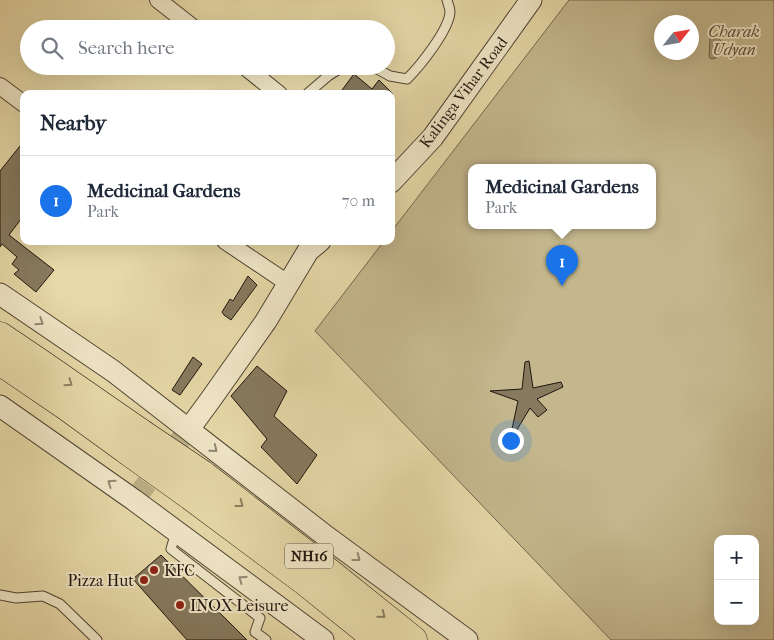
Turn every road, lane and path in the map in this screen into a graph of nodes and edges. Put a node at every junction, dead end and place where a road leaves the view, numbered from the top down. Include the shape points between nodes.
1 (158, 0) edge
2 (447, 0) edge
3 (531, 0) edge
4 (184, 20) edge
5 (255, 75) edge
6 (330, 75) edge
7 (388, 75) edge
8 (0, 86) edge
9 (274, 90) edge
10 (311, 90) edge
11 (20, 101) edge
12 (395, 177) edge
13 (231, 245) edge
14 (315, 245) edge
15 (289, 284) junction
16 (0, 294) edge
17 (0, 336) edge
18 (0, 361) edge
19 (0, 406) edge
20 (189, 429) junction
21 (135, 442) junction
22 (195, 484) junction
23 (176, 531) junction
24 (0, 595) edge
25 (97, 640) edge
26 (266, 640) edge
27 (323, 640) edge
28 (378, 640) edge
29 (413, 640) edge
30 (466, 640) edge

1 - 4 street
2 - 7 lane via 450,10 447,24 418,69 407,78
3 - 12 street, Kalinga Vihar Road via 433,137
5 - 9 street
6 - 10 lane
8 - 11 street
13 - 15 street
14 - 15 street via 308,251
15 - 20 street
16 -> 20 street via 113,371
17 -> 21 highway, NH16 via 40,363
18 - 21 highway, NH16 via 66,406
23 -> 19 street
20 -> 30 street
21 - 22 highway, NH16, bridge
22 - 28 highway, NH16 via 306,582
22 -> 29 highway, NH16 via 322,566
23 - 26 lane via 171,549 260,618 255,632
27 -> 23 street
24 - 25 lane via 16,598 43,596 60,604

